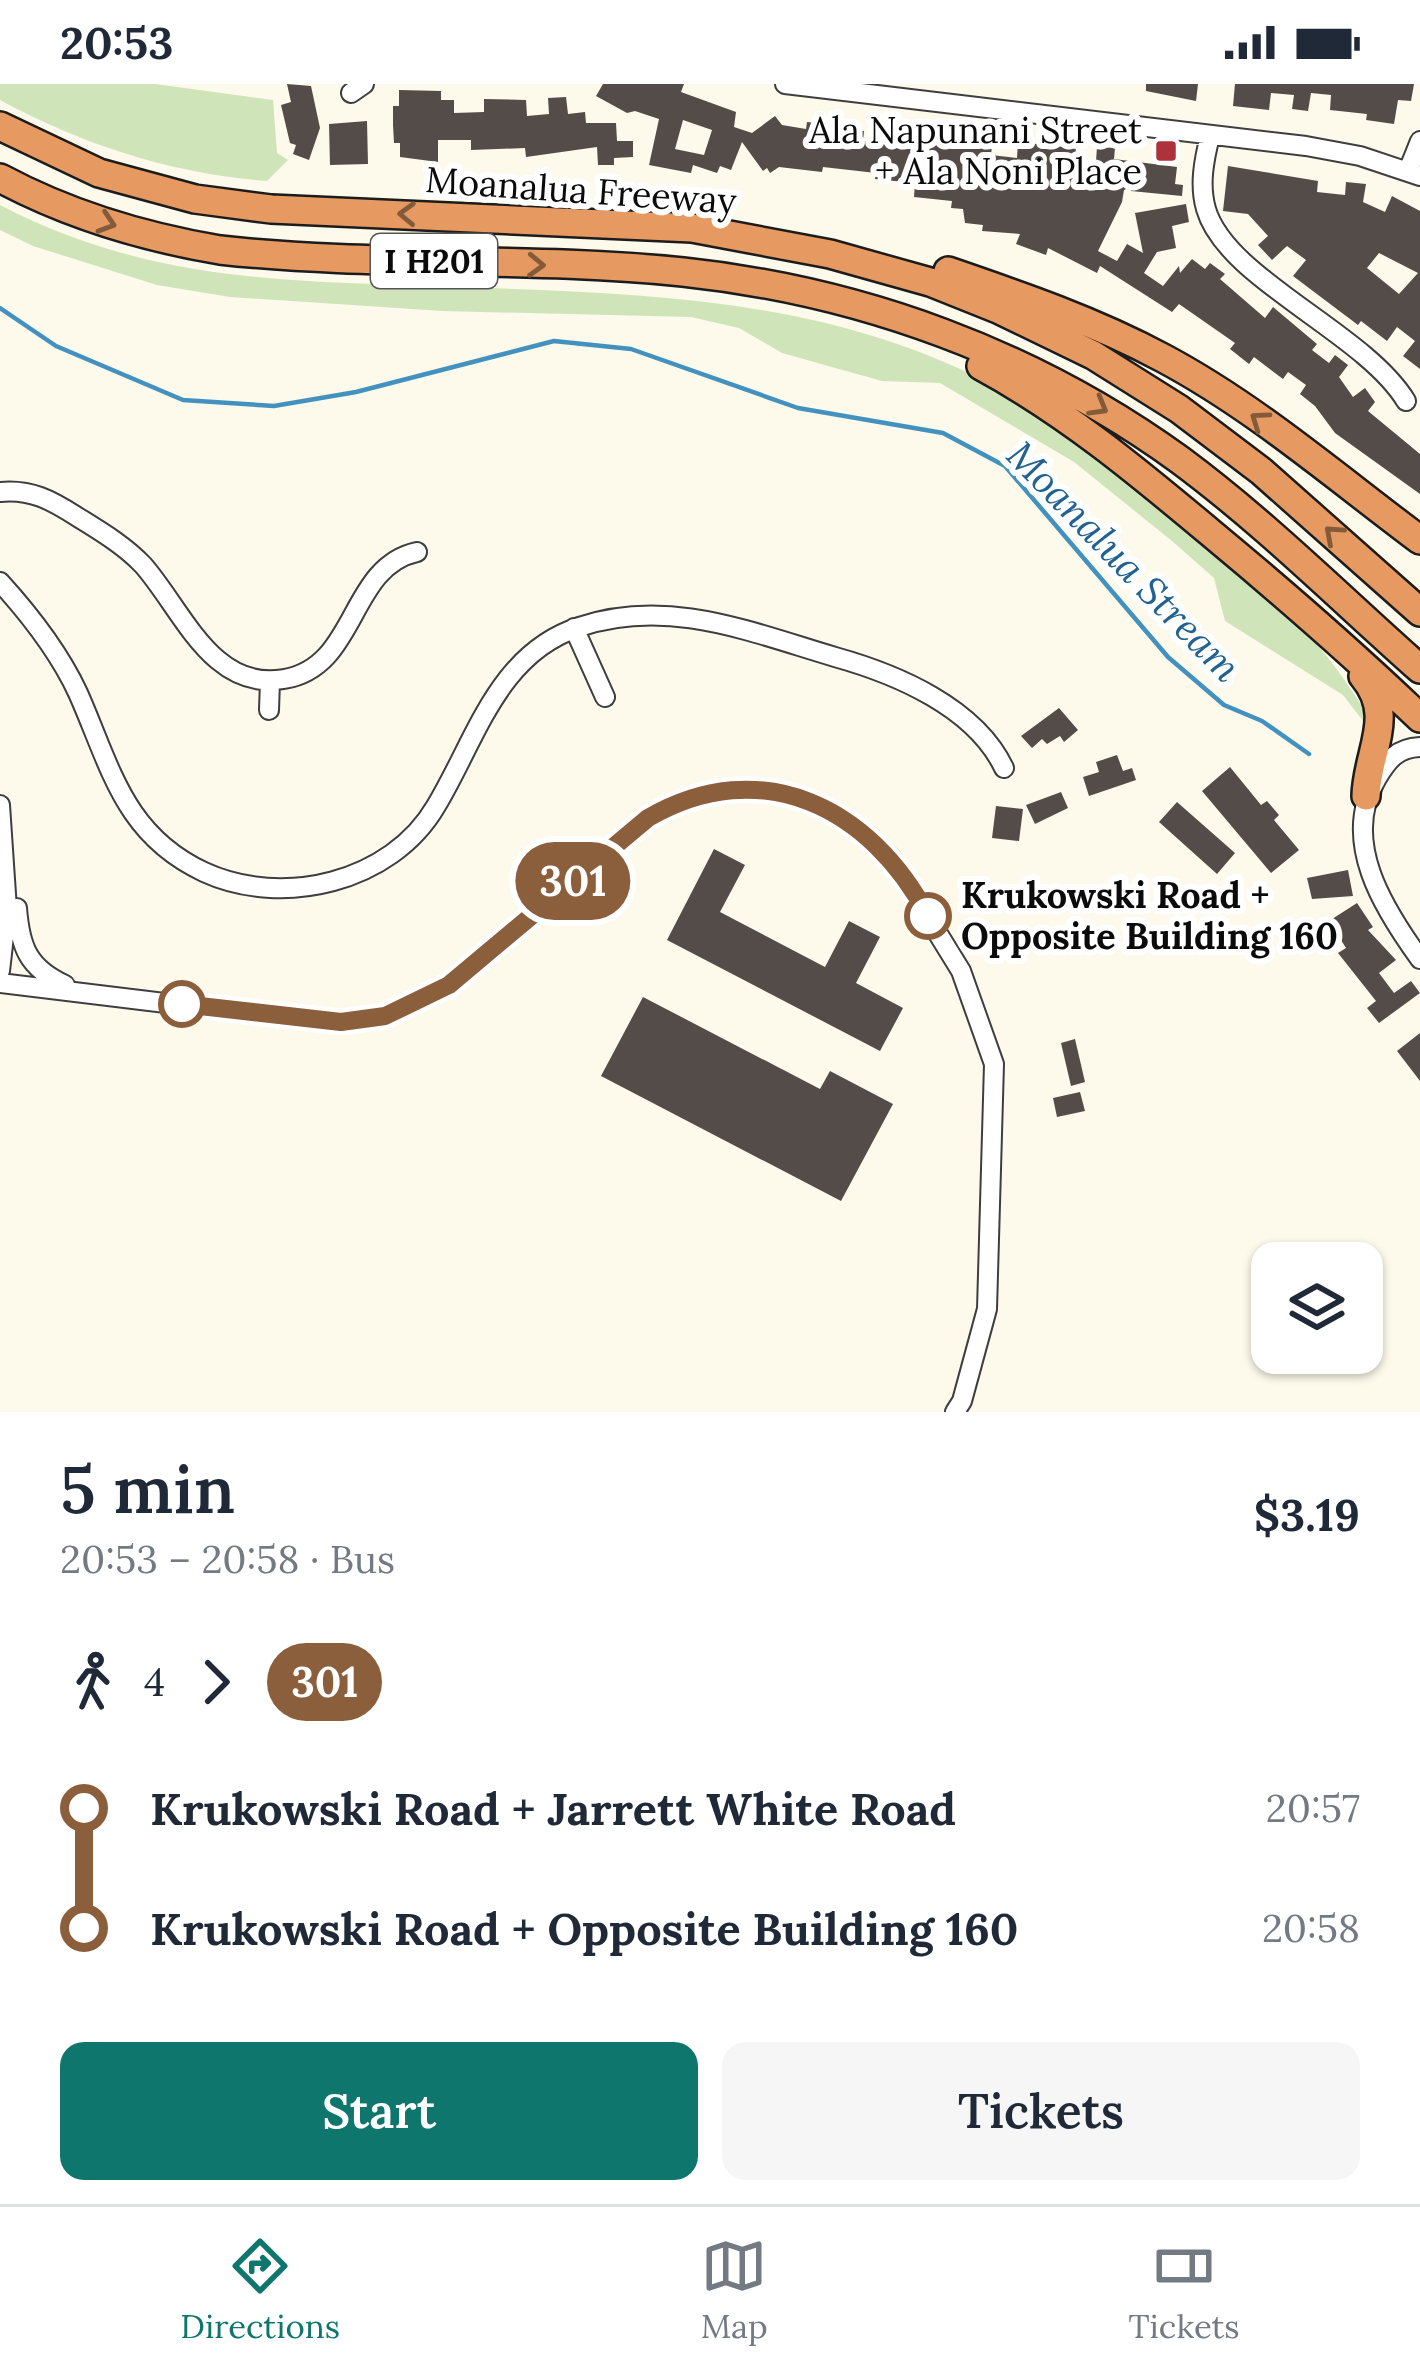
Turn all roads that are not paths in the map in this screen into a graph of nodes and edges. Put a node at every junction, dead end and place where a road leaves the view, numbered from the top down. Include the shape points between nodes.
1 (785, 84) edge
2 (0, 126) edge
3 (1210, 136) junction
4 (1420, 141) edge
5 (1414, 173) edge
6 (0, 178) edge
7 (692, 227) junction
8 (877, 309) junction
9 (1406, 401) dead end
10 (0, 492) edge
11 (1420, 540) edge
12 (417, 552) dead end
13 (0, 582) edge
14 (1280, 591) junction
15 (1420, 612) edge
16 (574, 628) junction
17 (1420, 669) edge
18 (270, 681) junction
19 (605, 697) dead end
20 (269, 710) dead end
21 (1420, 718) edge
22 (1420, 747) edge
23 (1004, 769) dead end
24 (1366, 796) junction
25 (0, 806) edge
26 (5, 873) edge
27 (0, 900) edge
28 (1385, 909) junction
29 (1420, 935) edge
30 (1420, 959) edge
31 (0, 971) edge
32 (0, 983) edge
33 (86, 993) junction
34 (955, 1412) edge

1 - 3 street
7 -> 2 highway, Moanalua Freeway / I H201 via 233,205 99,173
3 - 5 street via 1306,146
3 - 9 street via 1202,183 1219,236 1388,375
4 - 5 street
6 -> 8 highway, Moanalua Freeway / I H201 via 94,219 220,250 681,272
11 -> 7 highway via 1215,389 1057,309 862,245
15 -> 7 highway, Moanalua Freeway / I H201 via 1221,439 1093,355 930,282
8 - 14 highway via 1070,418
8 -> 17 highway, Moanalua Freeway / I H201 via 1000,356 1134,428 1237,505
10 - 18 street via 42,496 122,546 217,661
12 - 18 street via 381,570 327,658
13 - 16 street via 68,674 109,774 148,834 206,873 259,887 331,883 398,847 436,807 502,686
14 - 21 highway
14 - 24 highway via 1377,696 1382,722
16 - 19 street
16 - 23 street via 637,614 687,615 861,664 948,709 994,748
18 - 20 street
22 - 24 street via 1386,761
24 - 28 street via 1367,859
25 - 26 street
26 - 27 street
26 - 31 street
26 - 33 street via 22,950 54,980
28 - 29 street
28 - 30 street
32 - 33 street
33 - 34 street via 319,1021 385,1016 449,985 665,808 732,789 824,807 869,836 916,892 961,971 994,1064 987,1310

